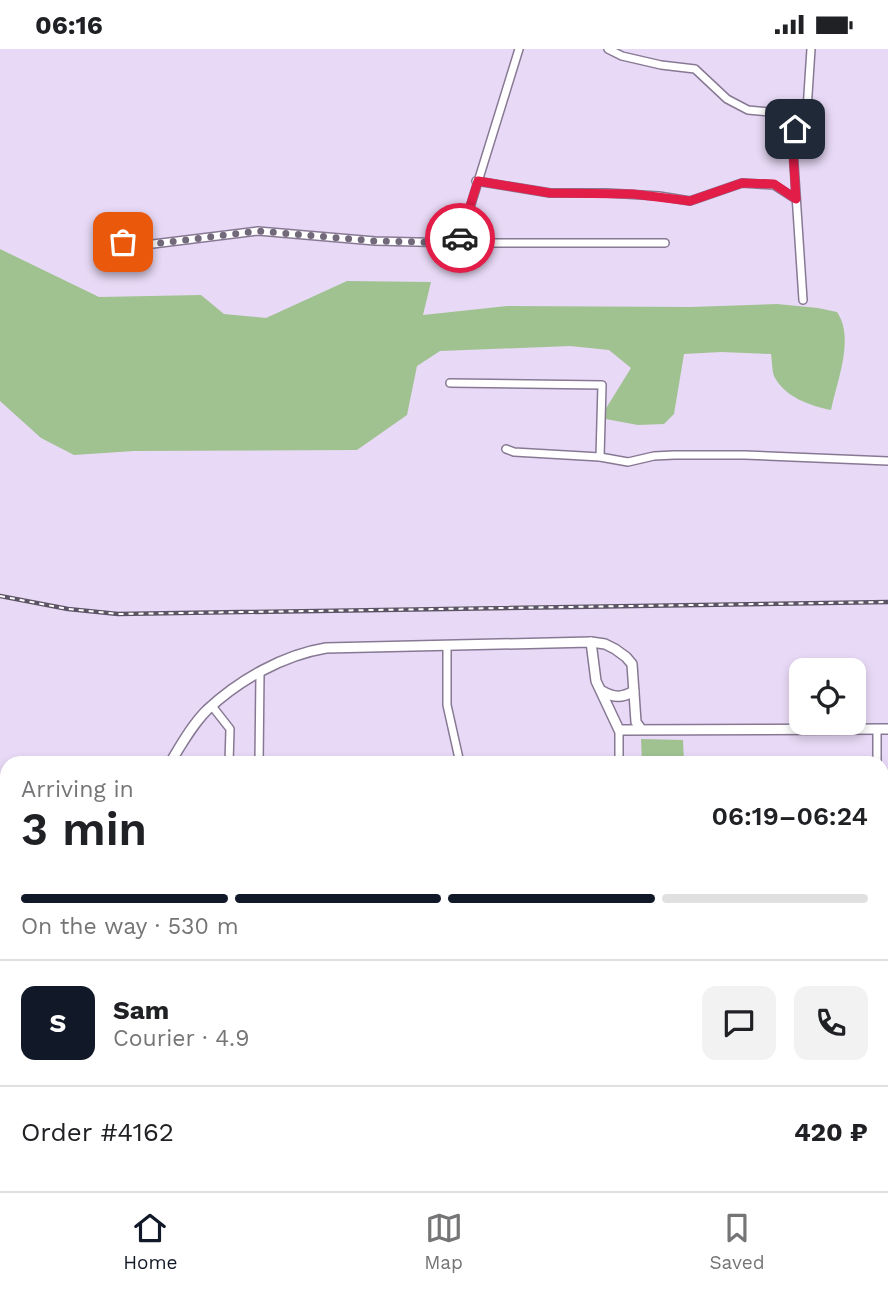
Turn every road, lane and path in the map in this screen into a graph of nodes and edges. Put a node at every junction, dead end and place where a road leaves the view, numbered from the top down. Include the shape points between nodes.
1 (519, 49) edge
2 (608, 49) edge
3 (811, 49) edge
4 (795, 129) junction
5 (477, 181) junction
6 (796, 199) junction
7 (123, 242) dead end
8 (459, 243) junction
9 (665, 243) dead end
10 (803, 300) dead end
11 (450, 383) dead end
12 (506, 449) dead end
13 (600, 457) junction
14 (888, 461) edge
15 (591, 642) junction
16 (447, 645) junction
17 (260, 673) junction
18 (600, 690) junction
19 (634, 691) junction
20 (212, 706) junction
21 (640, 729) junction
22 (877, 729) junction
23 (888, 729) edge
24 (619, 730) junction
25 (175, 756) edge
26 (229, 756) edge
27 (259, 756) edge
28 (458, 756) edge
29 (619, 756) edge
30 (877, 756) edge

1 - 5 street
2 - 4 street via 622,57 695,69 727,99 748,110 781,113
3 - 4 street via 807,110
4 - 6 street
5 - 6 street via 550,193 633,194 690,201 742,183 774,184
5 - 8 street
6 - 10 street
7 - 8 street via 153,244 258,231
8 - 9 street
11 - 13 street via 602,385
12 - 13 street
13 - 14 street via 628,462 674,455
15 - 16 main road
15 - 18 main road
15 - 19 main road via 605,644 626,657 632,664
16 - 17 main road via 326,648 280,660
16 - 28 street via 447,705
17 - 20 main road
17 - 27 street
18 - 19 main road via 624,697
18 - 24 main road
19 - 21 main road
20 - 25 main road
20 - 26 street via 230,729
21 - 22 main road
21 - 24 main road
22 - 23 main road
22 - 30 street
24 - 29 street

